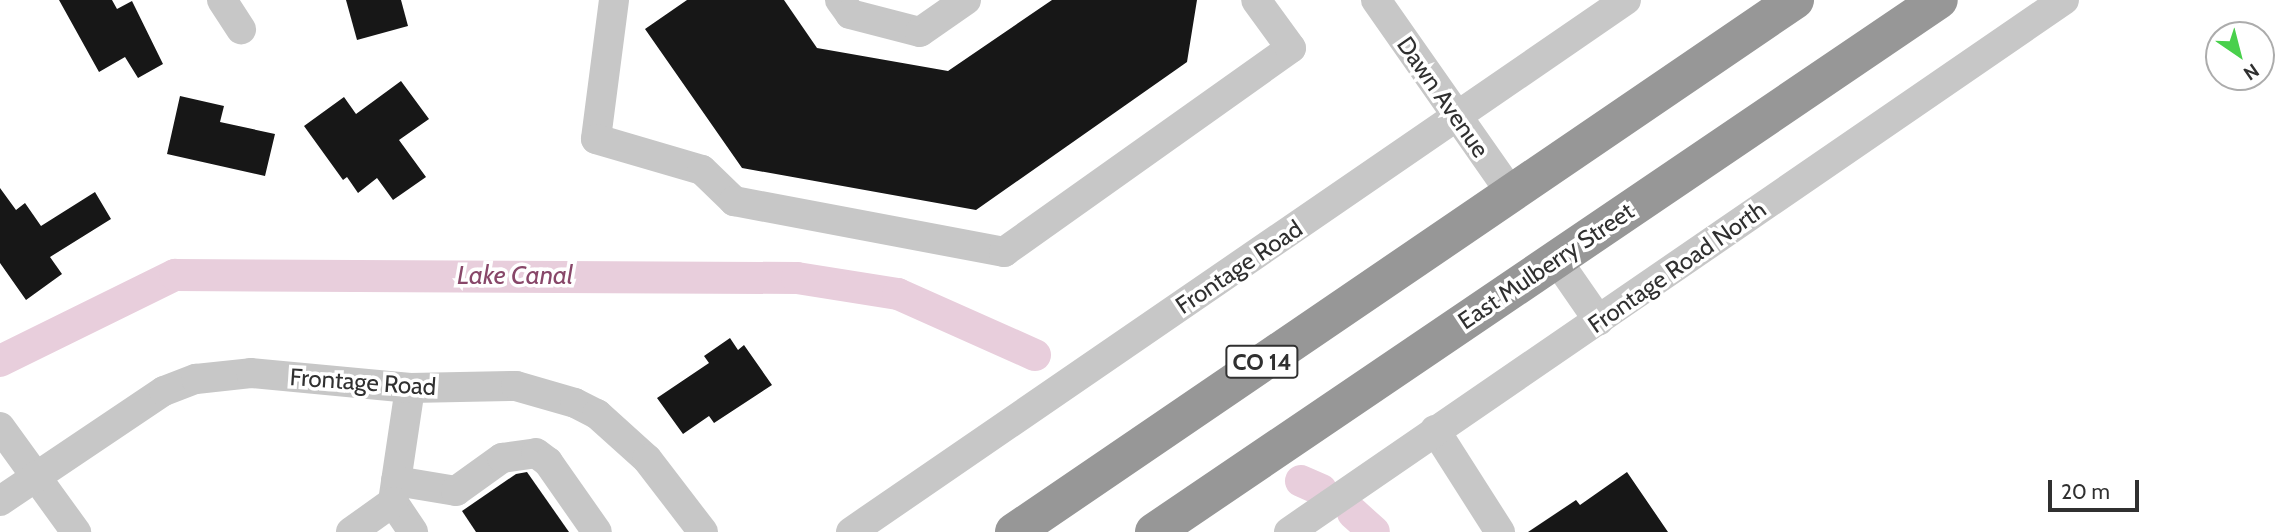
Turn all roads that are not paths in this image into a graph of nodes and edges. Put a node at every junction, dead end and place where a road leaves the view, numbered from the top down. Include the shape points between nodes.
1 (222, 0) edge
2 (614, 0) edge
3 (840, 0) edge
4 (966, 0) edge
5 (1256, 0) edge
6 (1377, 0) edge
7 (1626, 0) edge
8 (1795, 0) edge
9 (1940, 0) edge
10 (2064, 0) edge
11 (241, 29) dead end
12 (1458, 117) junction
13 (1511, 193) junction
14 (1556, 259) junction
15 (1599, 321) junction
16 (410, 388) junction
17 (0, 427) edge
18 (1435, 430) junction
19 (36, 475) junction
20 (395, 491) junction
21 (0, 501) edge
22 (76, 532) edge
23 (351, 532) edge
24 (413, 532) edge
25 (597, 532) edge
26 (703, 532) edge
27 (851, 532) edge
28 (1014, 532) edge
29 (1154, 532) edge
30 (1289, 532) edge
31 (1500, 532) edge

1 - 11 street
2 - 5 street via 596,139 702,170 734,201 1004,252 1291,48
3 - 4 street via 850,14 920,33
6 - 12 street, Dawn Avenue
7 - 12 street, Frontage Road
8 - 13 highway, CO 14
9 - 14 highway, East Mulberry Street
10 - 15 street, Frontage Road North
12 - 13 street, Dawn Avenue
12 - 27 street, Frontage Road
13 - 28 highway, CO 14
14 - 15 street
14 - 29 highway, East Mulberry Street
15 - 18 street, Frontage Road North
16 - 19 street, Frontage Road via 251,373 196,379 164,391
16 - 20 street
16 - 26 street, Frontage Road via 516,386 575,403 597,414 647,458
17 - 19 street
18 - 30 street, Frontage Road North
18 - 31 street
19 - 21 street, Frontage Road
19 - 22 street
20 - 23 street
20 - 24 street
20 - 25 street via 456,491 502,458 536,453 548,462

